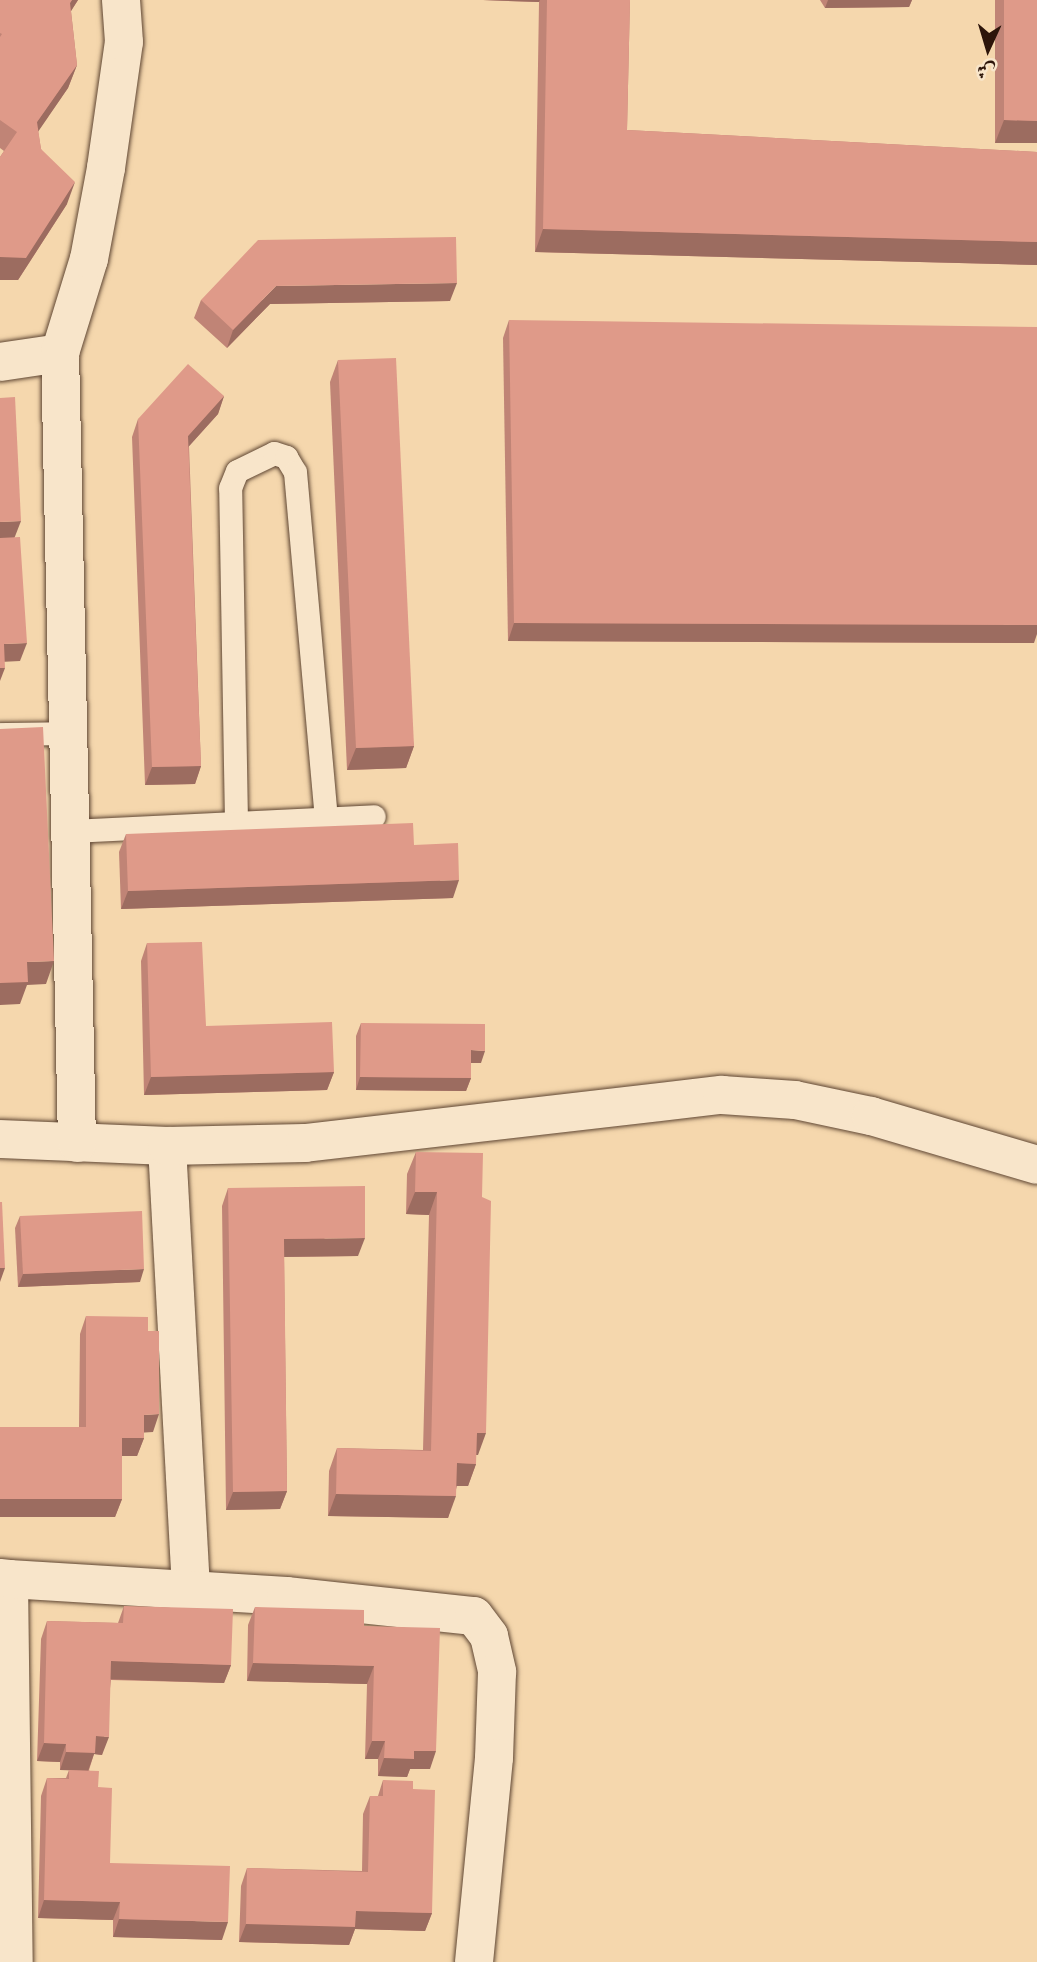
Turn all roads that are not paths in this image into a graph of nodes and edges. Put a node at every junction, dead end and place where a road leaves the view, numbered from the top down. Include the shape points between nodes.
1 (121, 0) edge
2 (60, 353) junction
3 (0, 362) edge
4 (69, 733) junction
5 (0, 734) edge
6 (374, 816) dead end
7 (326, 818) junction
8 (236, 822) junction
9 (72, 831) junction
10 (0, 1139) edge
11 (77, 1143) junction
12 (167, 1146) junction
13 (1037, 1165) edge
14 (5, 1579) edge
15 (191, 1588) junction
16 (14, 1962) edge
17 (474, 1962) edge

1 - 2 street via 124,41 106,168 89,259
2 - 3 street
2 - 4 street
4 - 5 lane
4 - 9 street
6 - 7 lane
7 - 8 lane
7 - 8 lane via 295,472 286,457 274,453 237,471 230,488
8 - 9 lane
9 - 11 street
10 - 11 street
11 - 12 street
12 - 13 street via 306,1143 722,1095 794,1100 871,1116
12 - 15 street
14 - 15 street
14 - 16 street
15 - 17 street via 442,1611 474,1616 482,1624 497,1672 494,1758

